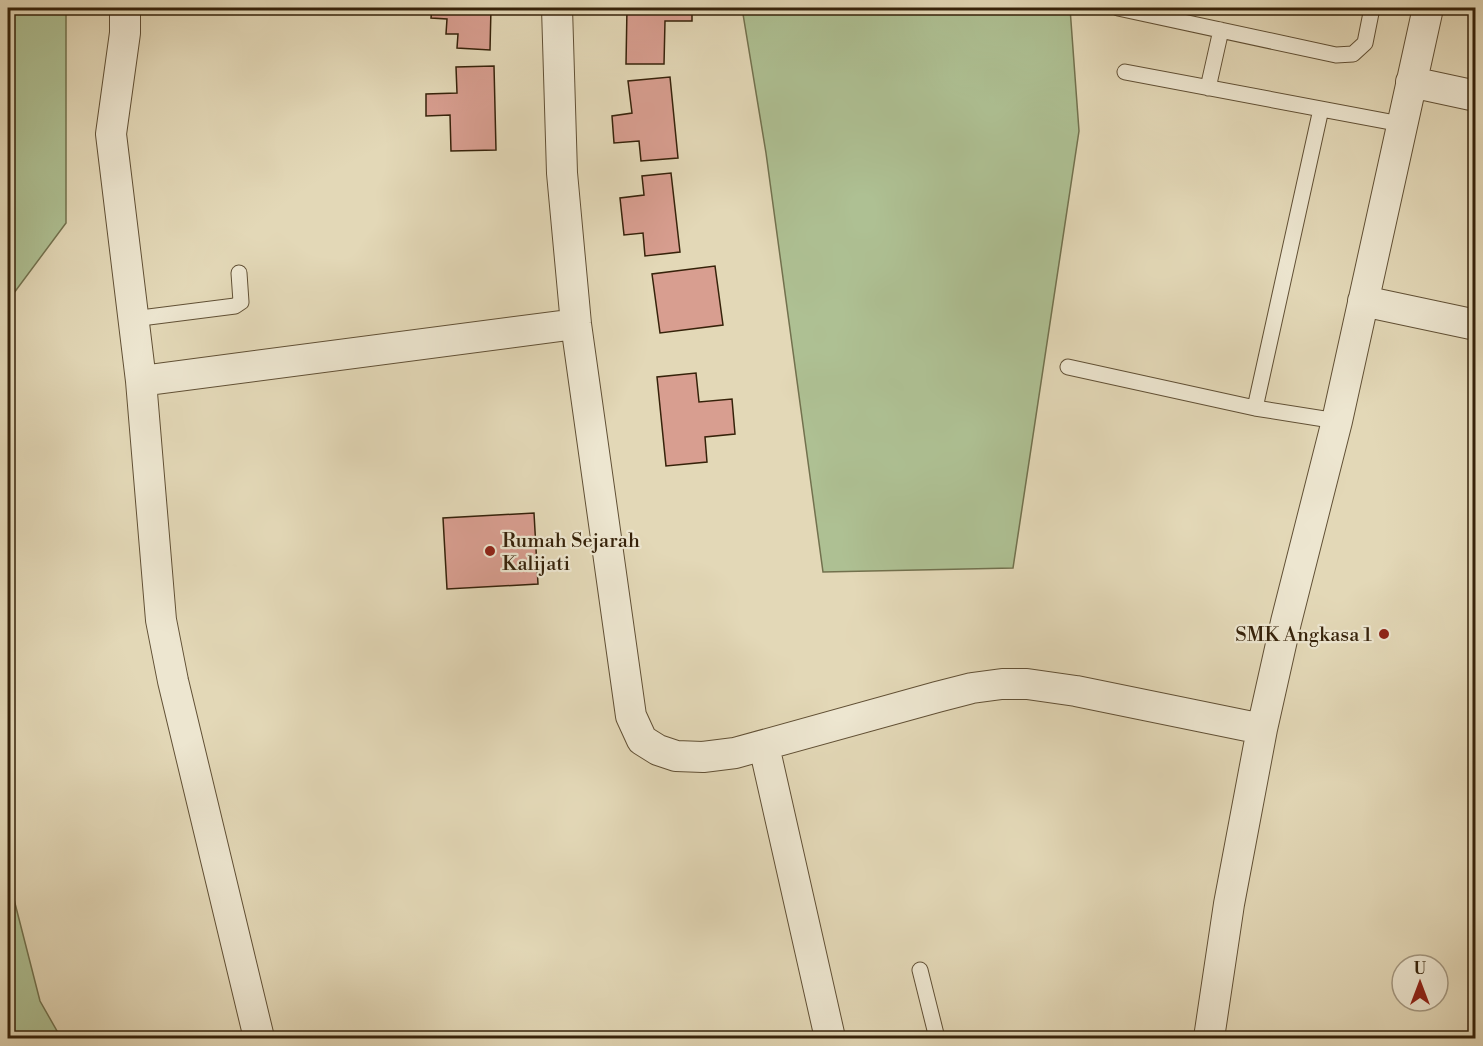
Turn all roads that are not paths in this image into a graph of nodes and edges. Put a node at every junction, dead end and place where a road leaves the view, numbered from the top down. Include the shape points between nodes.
1 (125, 8) edge
2 (557, 8) edge
3 (1118, 8) edge
4 (1372, 8) edge
5 (1428, 8) edge
6 (1221, 30) junction
7 (1125, 72) dead end
8 (1411, 82) junction
9 (1208, 88) junction
10 (1476, 96) edge
11 (1321, 109) junction
12 (1401, 124) junction
13 (239, 273) dead end
14 (1363, 301) junction
15 (133, 319) junction
16 (576, 324) junction
17 (1476, 325) edge
18 (1068, 367) dead end
19 (141, 381) junction
20 (1255, 408) junction
21 (1337, 421) junction
22 (1262, 729) junction
23 (764, 746) junction
24 (920, 970) dead end
25 (260, 1038) edge
26 (830, 1038) edge
27 (937, 1038) edge
28 (1209, 1038) edge

1 - 15 street via 123,55 111,134
2 - 16 street via 562,172
3 - 6 lane
4 - 6 lane via 1365,43 1353,54 1335,55
5 - 8 street
6 - 9 lane
7 - 9 lane
8 - 10 street
8 - 12 street
9 - 11 lane
11 - 12 lane
11 - 20 lane
12 - 14 street
13 - 15 lane via 241,302 235,306
14 - 17 street
14 - 21 street
15 - 19 street
16 - 19 street
16 - 23 street via 631,716 642,740 676,756 703,757
18 - 20 lane
19 - 25 street via 160,609 172,681
20 - 21 lane
21 - 22 street
22 - 23 street via 1076,691 1002,684 972,688
22 - 28 street
23 - 26 street
24 - 27 lane

